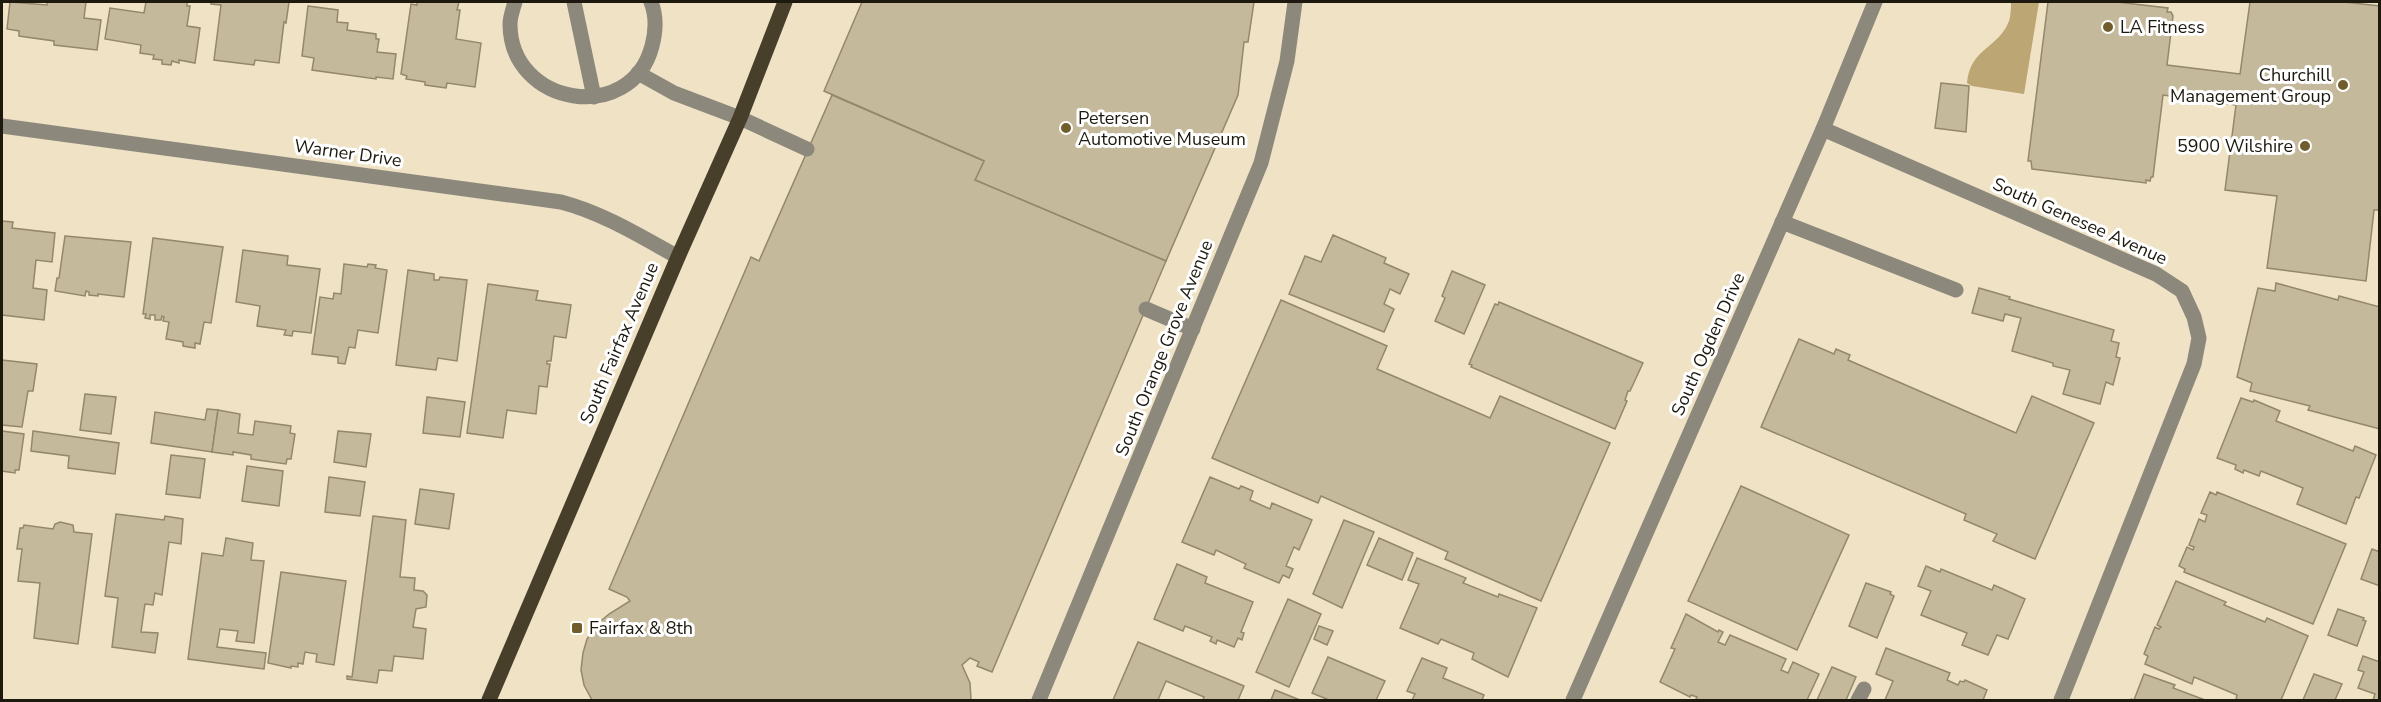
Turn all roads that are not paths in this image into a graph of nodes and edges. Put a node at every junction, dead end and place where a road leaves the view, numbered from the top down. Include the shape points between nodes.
1 (515, 2) edge
2 (574, 2) edge
3 (651, 2) edge
4 (785, 2) edge
5 (1295, 2) edge
6 (1875, 2) edge
7 (638, 73) junction
8 (594, 97) junction
9 (740, 117) junction
10 (2, 126) edge
11 (1823, 129) junction
12 (807, 149) dead end
13 (1782, 222) junction
14 (678, 257) junction
15 (1956, 290) dead end
16 (1146, 309) dead end
17 (1193, 328) junction
18 (489, 700) edge
19 (1039, 700) edge
20 (1574, 700) edge
21 (2061, 700) edge

1 - 8 street via 510,24 514,49 526,71 545,88 569,97
2 - 8 street
3 - 7 street via 656,32 650,54
4 - 9 main road, South Fairfax Avenue
5 - 17 street, South Orange Grove Avenue via 1287,61 1261,163
6 - 11 street, South Ogden Drive
7 - 8 street via 618,89
7 - 9 street via 674,93
9 - 12 street
9 - 14 main road, South Fairfax Avenue
10 - 14 street, Warner Drive via 561,202 616,223
11 - 13 street, South Ogden Drive
11 - 21 street, South Genesee Avenue via 2156,274 2182,291 2194,317 2199,338 2194,364
13 - 15 street
13 - 20 street, South Ogden Drive
14 - 18 main road, South Fairfax Avenue
16 - 17 street
17 - 19 street, South Orange Grove Avenue

